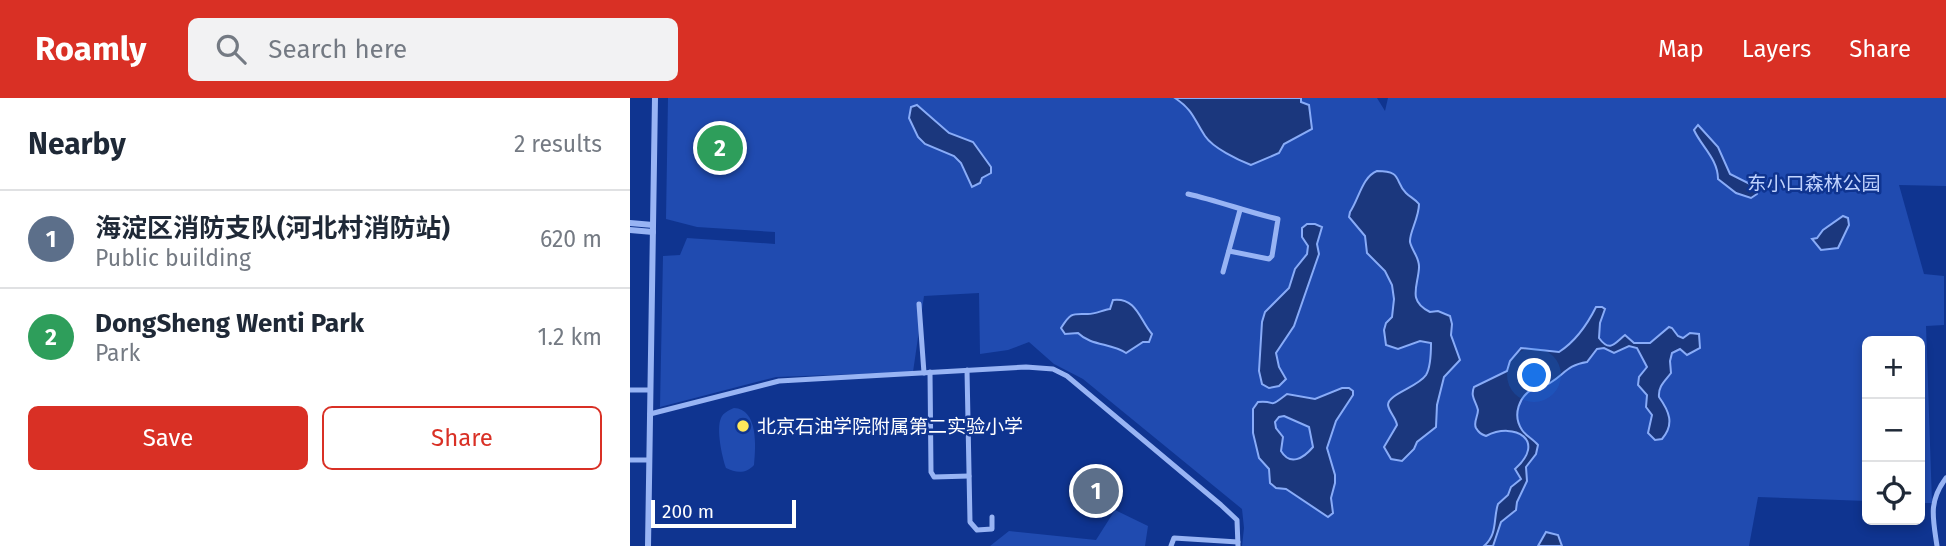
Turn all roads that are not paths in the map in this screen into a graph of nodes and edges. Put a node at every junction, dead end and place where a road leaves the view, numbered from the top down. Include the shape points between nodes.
1 (655, 98) edge
2 (1188, 194) dead end
3 (1240, 210) junction
4 (630, 223) edge
5 (653, 228) junction
6 (630, 230) edge
7 (1229, 251) junction
8 (1223, 272) dead end
9 (919, 304) dead end
10 (967, 370) junction
11 (927, 373) junction
12 (630, 390) edge
13 (650, 390) junction
14 (650, 414) junction
15 (630, 460) edge
16 (649, 460) junction
17 (969, 476) junction
18 (1946, 478) edge
19 (992, 517) dead end
20 (1192, 543) edge
21 (1238, 544) edge
22 (648, 546) edge
23 (1171, 546) edge
24 (1937, 546) edge

1 - 5 street
2 - 3 street
3 - 7 street
3 - 7 street via 1278,219 1272,256
4 - 5 street
5 - 6 street
5 - 13 street
7 - 8 street
9 - 11 street
10 - 11 street
10 - 17 street
10 - 21 street via 1026,367 1053,369 1067,376 1222,505 1237,520
11 - 14 street via 779,381
11 - 17 street via 931,472 934,477
12 - 13 street
13 - 14 street
14 - 16 street
15 - 16 street
16 - 22 street
17 - 19 street via 970,522 977,530 992,529
18 - 24 street via 1936,492 1932,514
20 - 21 street
20 - 23 street via 1174,538

